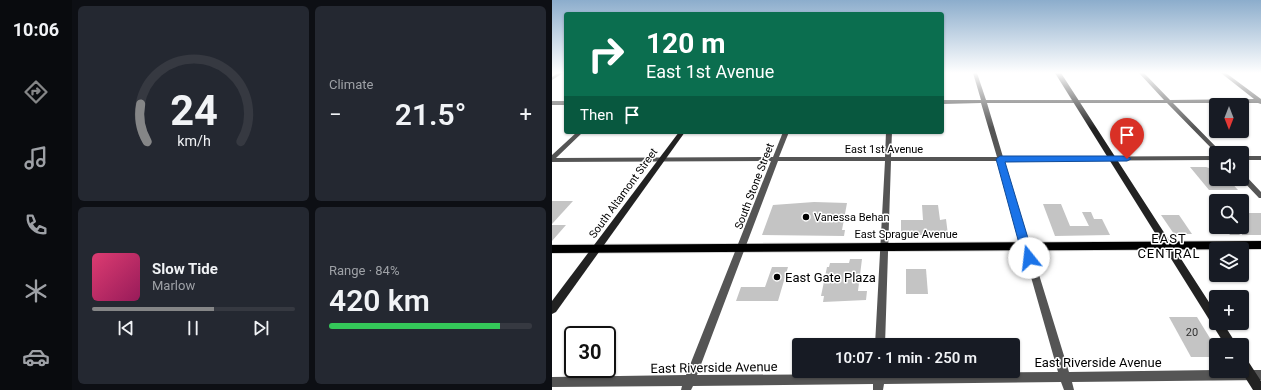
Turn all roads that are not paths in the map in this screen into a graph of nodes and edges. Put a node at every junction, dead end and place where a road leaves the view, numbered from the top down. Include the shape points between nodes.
1 (980, 91) edge
2 (1069, 91) edge
3 (1159, 91) edge
4 (1248, 91) edge
5 (1169, 101) junction
6 (1261, 101) edge
7 (944, 102) edge
8 (983, 102) junction
9 (1076, 102) junction
10 (552, 103) edge
11 (564, 103) edge
12 (578, 134) edge
13 (681, 134) edge
14 (785, 134) edge
15 (889, 134) edge
16 (1212, 146) edge
17 (1209, 158) edge
18 (1249, 158) edge
19 (1261, 158) edge
20 (552, 159) edge
21 (888, 159) junction
22 (1000, 159) junction
23 (1112, 159) junction
24 (662, 160) junction
25 (776, 160) junction
26 (1249, 183) edge
27 (1261, 196) edge
28 (1168, 245) junction
29 (1261, 245) edge
30 (1025, 246) junction
31 (884, 247) junction
32 (742, 248) junction
33 (552, 249) edge
34 (596, 249) junction
35 (552, 309) edge
36 (1209, 311) edge
37 (880, 338) edge
38 (1256, 375) edge
39 (1020, 376) edge
40 (1065, 376) junction
41 (827, 378) edge
42 (879, 378) edge
43 (552, 382) edge
44 (688, 386) edge
45 (878, 390) edge
46 (1069, 390) edge
47 (1260, 390) edge

1 - 8 street
2 - 9 street
3 - 5 street
4 - 6 street
5 - 6 street
5 - 9 street
5 - 16 street
7 - 8 street
8 - 9 street
8 - 22 street
9 - 23 street
10 - 11 street
12 - 20 street
13 - 24 street, South Altamont Street
14 - 25 street, South Stone Street
15 - 21 street
17 - 23 street, East 1st Avenue
18 - 19 street
20 - 24 street, East 1st Avenue
21 - 22 street, East 1st Avenue
21 - 25 street, East 1st Avenue
21 - 31 street
22 - 23 street, East 1st Avenue
22 - 30 street
23 - 28 street
24 - 25 street, East 1st Avenue
24 - 34 street, South Altamont Street
25 - 32 street, South Stone Street
26 - 27 street
28 - 29 main road, East Sprague Avenue
28 - 30 main road, East Sprague Avenue
28 - 36 street
30 - 31 main road, East Sprague Avenue
30 - 40 street
31 - 32 main road, East Sprague Avenue
31 - 37 street
32 - 34 main road, East Sprague Avenue
32 - 44 street, South Stone Street
33 - 34 main road, East Sprague Avenue
34 - 35 street, South Altamont Street
38 - 40 street, East Riverside Avenue
38 - 47 street
39 - 40 street, East Riverside Avenue
40 - 46 street
41 - 44 street, East Riverside Avenue
42 - 45 street
43 - 44 street, East Riverside Avenue

